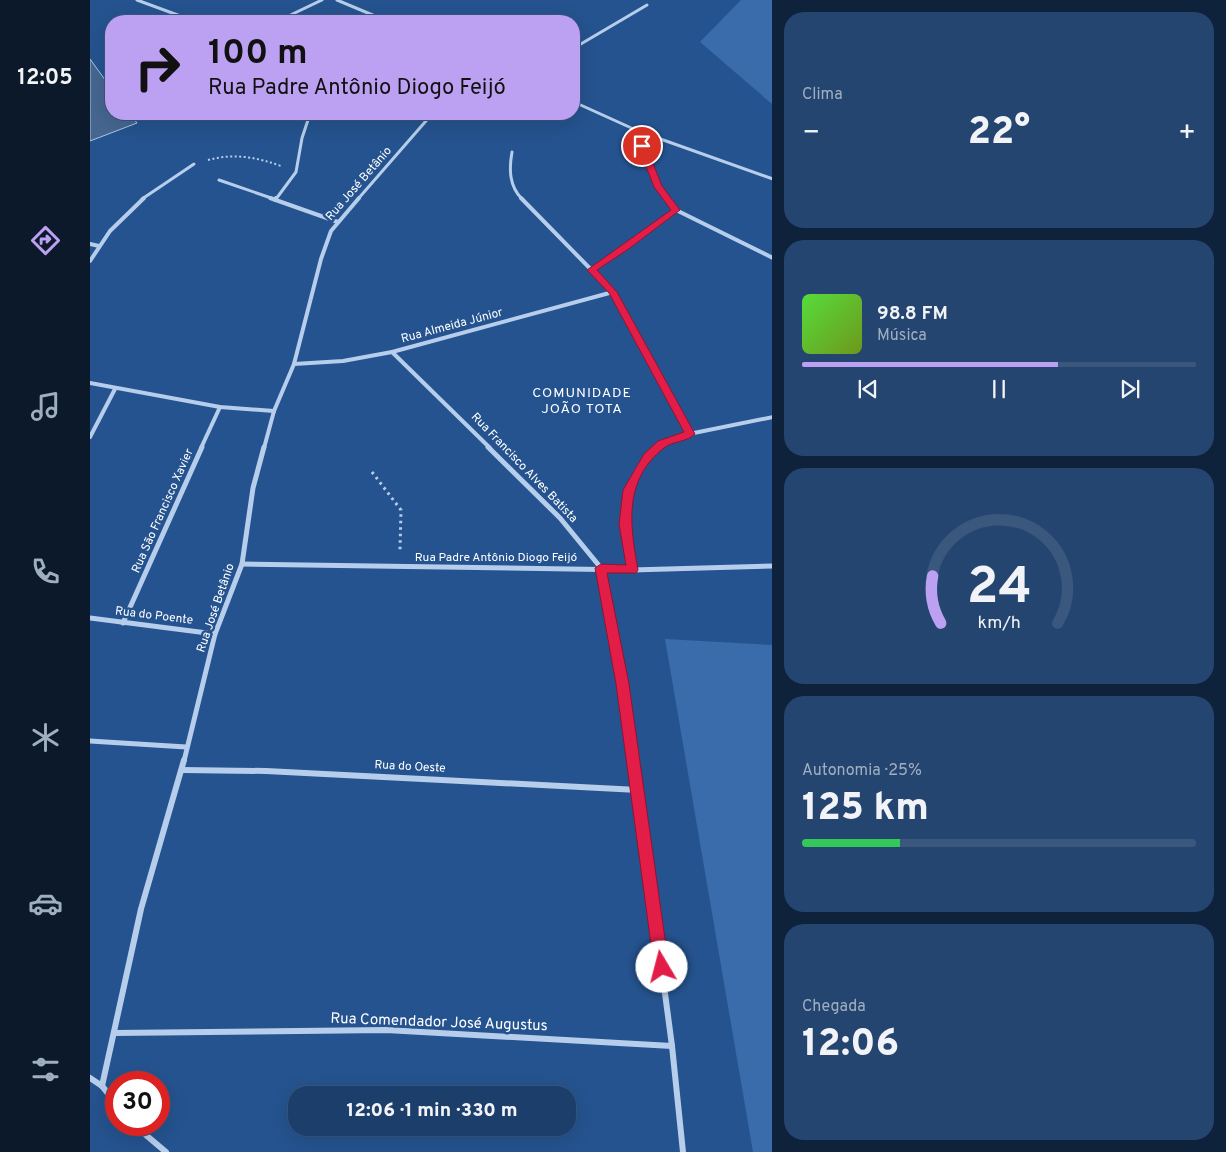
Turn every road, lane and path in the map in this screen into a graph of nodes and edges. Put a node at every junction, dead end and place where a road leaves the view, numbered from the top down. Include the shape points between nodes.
1 (137, 0) edge
2 (322, 0) edge
3 (338, 0) edge
4 (647, 5) dead end
5 (178, 15) edge
6 (291, 15) edge
7 (373, 15) edge
8 (580, 44) edge
9 (580, 105) edge
10 (308, 120) edge
11 (427, 120) edge
12 (638, 130) junction
13 (512, 152) dead end
14 (194, 164) joint
15 (296, 172) junction
16 (772, 179) edge
17 (219, 180) dead end
18 (274, 200) junction
19 (676, 210) junction
20 (338, 222) junction
21 (90, 244) edge
22 (99, 246) junction
23 (772, 258) edge
24 (90, 261) edge
25 (592, 270) junction
26 (613, 292) junction
27 (392, 352) junction
28 (294, 364) junction
29 (90, 383) edge
30 (115, 389) junction
31 (220, 407) junction
32 (274, 411) junction
33 (772, 417) edge
34 (690, 434) junction
35 (90, 437) edge
36 (372, 472) dead end
37 (242, 564) junction
38 (772, 566) edge
39 (399, 568) junction
40 (601, 568) junction
41 (632, 570) junction
42 (90, 618) edge
43 (123, 623) junction
44 (215, 634) junction
45 (90, 741) edge
46 (186, 747) junction
47 (182, 770) junction
48 (638, 790) junction
49 (114, 1033) junction
50 (672, 1046) junction
51 (90, 1078) edge
52 (102, 1086) junction
53 (105, 1090) edge
54 (147, 1136) edge
55 (166, 1152) edge
56 (683, 1152) edge

1 - 5 street
2 - 6 street
3 - 7 street
4 - 8 street
9 - 12 street
10 - 15 street
11 - 20 street, Rua José Betânio
12 - 16 street
12 - 19 street via 647,164 658,187
13 - 25 street via 508,171 519,196
14 - 15 path via 230,154 259,158
14 - 22 street via 142,198
15 - 18 street
17 - 18 street
18 - 20 street
19 - 23 street
19 - 25 street
20 - 28 street, Rua José Betânio via 321,259
21 - 22 street
22 - 24 street
25 - 26 street
26 - 27 street, Rua Almeida Júnior
26 - 34 street
27 - 28 street, Rua Almeida Júnior via 343,361
27 - 40 street, Rua Francisco Alves Batista via 560,518
28 - 32 street, Rua José Betânio
29 - 30 street
30 - 31 street
30 - 35 street
31 - 32 street
31 - 43 street, Rua São Francisco Xavier
32 - 37 street, Rua José Betânio via 253,488
33 - 34 street
34 - 41 street via 662,444 647,457 629,490 625,524
36 - 39 path, Rua Padre Antônio Diogo Feijó via 402,510
37 - 39 street, Rua Padre Antônio Diogo Feijó
37 - 44 street, Rua José Betânio
38 - 41 street, Rua Padre Antônio Diogo Feijó
39 - 40 street, Rua Padre Antônio Diogo Feijó
40 - 41 street, Rua Padre Antônio Diogo Feijó
40 - 48 street, Rua Francisco Alves Batista via 623,684
42 - 43 street, Rua do Poente
43 - 44 street, Rua do Poente
44 - 46 street, Rua José Betânio
45 - 46 street
46 - 47 street, Rua José Betânio
47 - 48 street, Rua do Oeste
47 - 49 street, Rua José Betânio via 141,908
48 - 50 street, Rua Francisco Alves Batista
49 - 50 street, Rua Comendador José Augustus via 386,1030
49 - 52 street, Rua José Betânio
50 - 56 street, Rua Francisco Alves Batista
51 - 52 street
52 - 53 street
54 - 55 street

